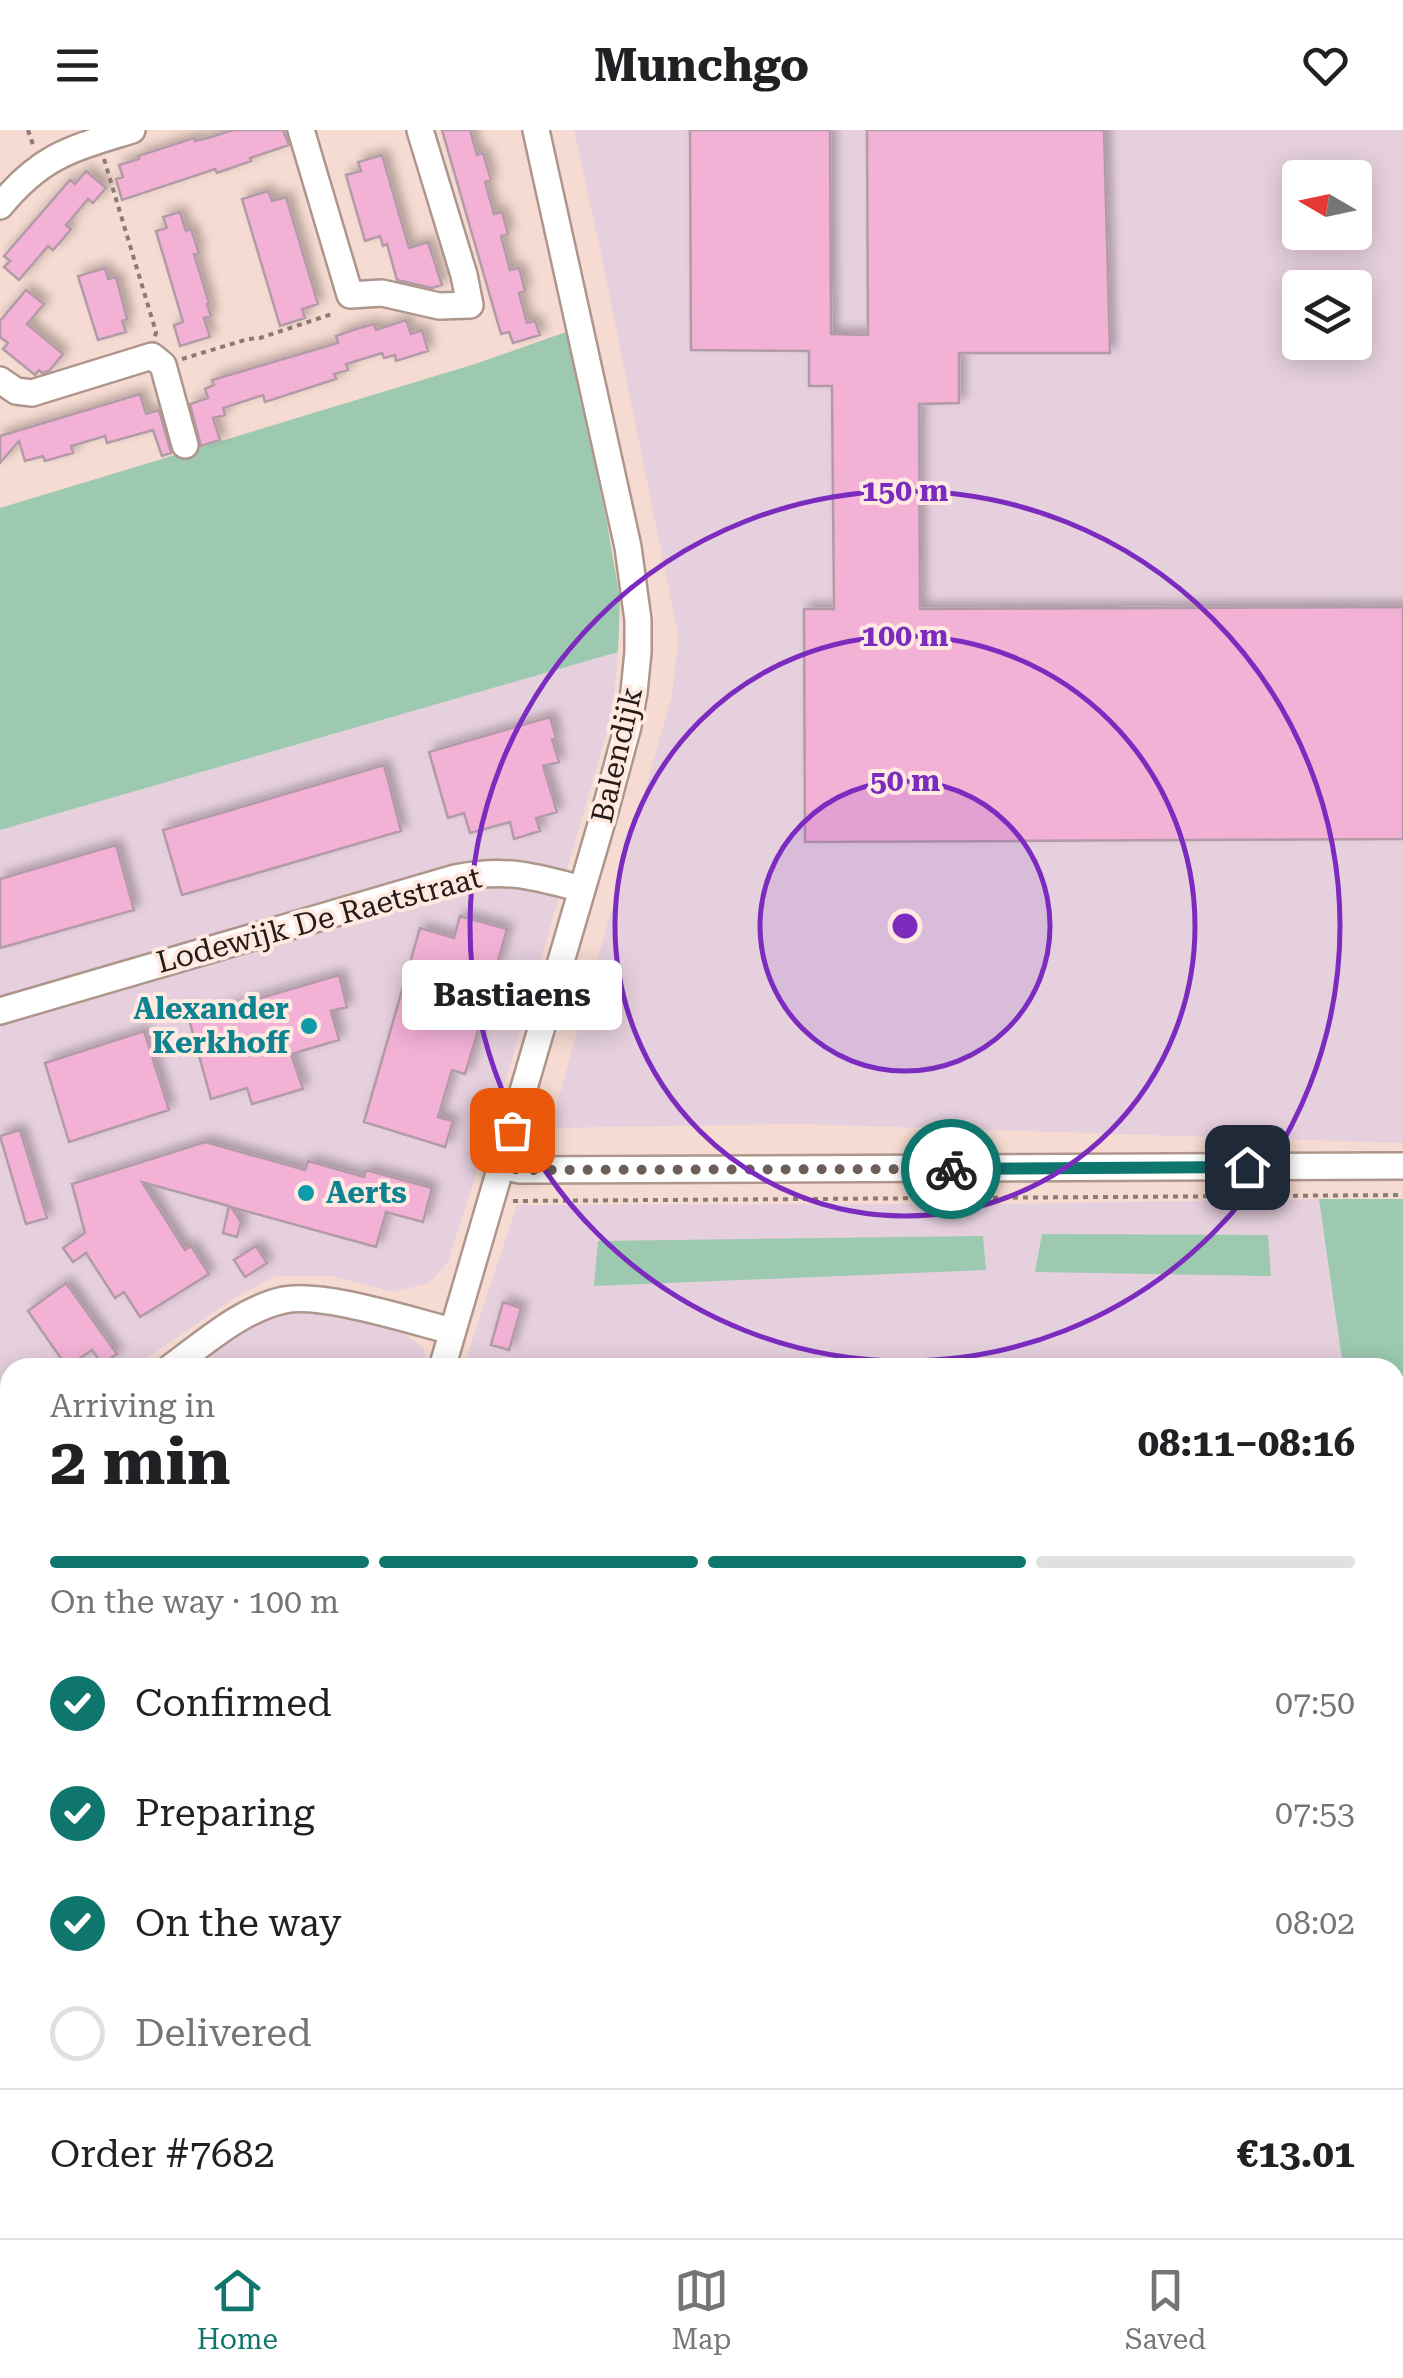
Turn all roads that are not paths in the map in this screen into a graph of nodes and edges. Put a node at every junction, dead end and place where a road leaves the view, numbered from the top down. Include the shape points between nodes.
1 (132, 130) edge
2 (301, 130) edge
3 (420, 130) edge
4 (536, 130) edge
5 (0, 206) edge
6 (0, 380) edge
7 (186, 444) dead end
8 (582, 889) junction
9 (0, 1010) edge
10 (500, 1166) junction
11 (1403, 1166) edge
12 (452, 1332) junction
13 (184, 1358) edge
14 (445, 1358) edge

1 - 5 street via 62,153 25,178
2 - 3 street via 350,296 382,293 439,306 470,305
4 - 8 street, Balendijk via 628,547 638,620 628,726
6 - 7 street via 32,394 158,360
8 - 9 street, Lodewijk De Raetstraat via 508,872 454,878
8 - 10 street, Balendijk
10 - 11 street
10 - 12 street, Balendijk
12 - 13 street via 333,1303 284,1300 238,1320
12 - 14 street, Balendijk

